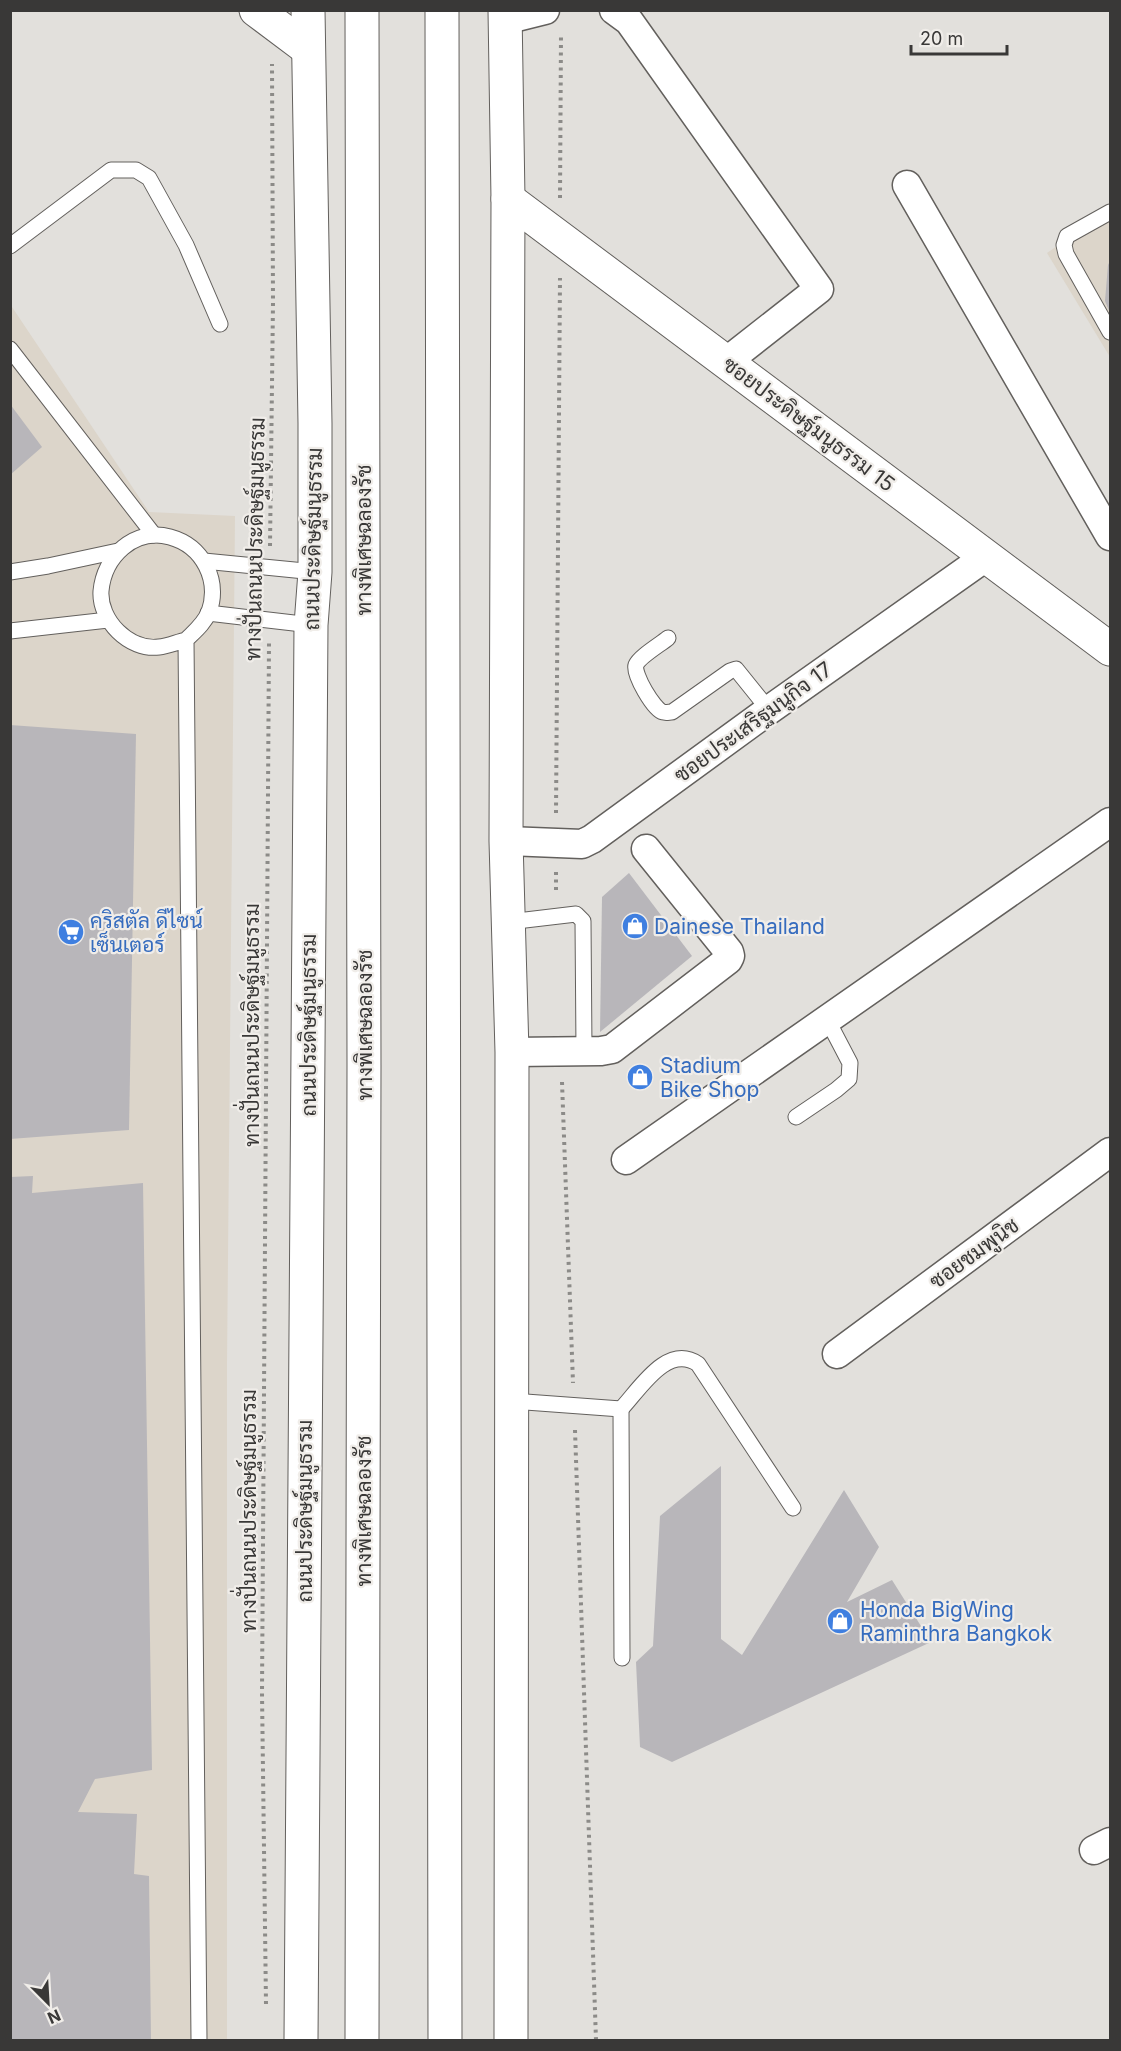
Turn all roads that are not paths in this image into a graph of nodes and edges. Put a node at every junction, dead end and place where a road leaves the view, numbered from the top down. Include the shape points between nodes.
1 (308, 10) edge
2 (362, 10) edge
3 (442, 10) edge
4 (545, 10) edge
5 (505, 15) edge
6 (621, 16) edge
7 (264, 17) edge
8 (308, 49) junction
9 (907, 185) dead end
10 (508, 199) junction
11 (1110, 212) edge
12 (10, 246) edge
13 (220, 324) dead end
14 (1110, 332) edge
15 (10, 349) edge
16 (726, 362) junction
17 (154, 535) junction
18 (1110, 536) edge
19 (118, 551) junction
20 (987, 556) junction
21 (204, 561) junction
22 (10, 572) edge
23 (315, 572) junction
24 (208, 613) junction
25 (108, 620) junction
26 (311, 625) junction
27 (10, 631) edge
28 (668, 638) dead end
29 (186, 640) junction
30 (1110, 649) edge
31 (769, 710) junction
32 (1110, 822) edge
33 (506, 841) junction
34 (646, 849) dead end
35 (508, 922) junction
36 (827, 1019) junction
37 (584, 1050) junction
38 (512, 1052) junction
39 (796, 1118) dead end
40 (1110, 1152) edge
41 (626, 1160) dead end
42 (837, 1353) dead end
43 (512, 1401) junction
44 (621, 1409) junction
45 (793, 1509) dead end
46 (622, 1658) dead end
47 (199, 2040) edge
48 (301, 2040) edge
49 (362, 2040) edge
50 (445, 2040) edge
51 (511, 2040) edge

1 - 8 main road, ถนนประดิษฐ์มนูธรรม
2 - 49 main road, ทางพิเศษฉลองรัช
3 - 50 main road
4 - 5 street
5 - 10 main road
6 - 16 street via 819,289
7 - 8 main road
8 - 23 main road, ถนนประดิษฐ์มนูธรรม
9 - 18 street
10 - 16 main road, ซอยประดิษฐ์มนูธรรม 15
10 - 33 main road
11 - 14 lane via 1067,236 1064,244
12 - 13 lane via 111,170 136,170 149,178 186,245
15 - 17 lane
16 - 20 main road, ซอยประดิษฐ์มนูธรรม 15
17 - 19 lane via 131,541
17 - 21 lane via 182,541
19 - 22 lane
19 - 25 lane via 103,577 101,596
20 - 30 main road, ซอยประดิษฐ์มนูธรรม 15
20 - 31 street, ซอยประเสริฐมนูกิจ 17
21 - 23 lane
21 - 24 lane via 212,579
23 - 26 main road, ถนนประดิษฐ์มนูธรรม
24 - 26 lane
24 - 29 lane
25 - 27 lane
25 - 29 lane via 117,631 139,644 158,647
26 - 48 main road, ถนนประดิษฐ์มนูธรรม
28 - 31 lane via 635,667 644,689 660,711 672,712 736,669
29 - 47 lane
31 - 33 street, ซอยประเสริฐมนูกิจ 17 via 582,844
32 - 36 street
33 - 35 main road
34 - 37 street via 730,956 612,1049
35 - 37 lane via 576,914 583,921
35 - 38 main road
36 - 39 lane via 850,1064 849,1079
36 - 41 street
37 - 38 street
38 - 43 main road
40 - 42 street, ซอยชมพูนิช
43 - 44 lane
43 - 51 main road
44 - 45 lane via 671,1360 694,1361
44 - 46 lane

